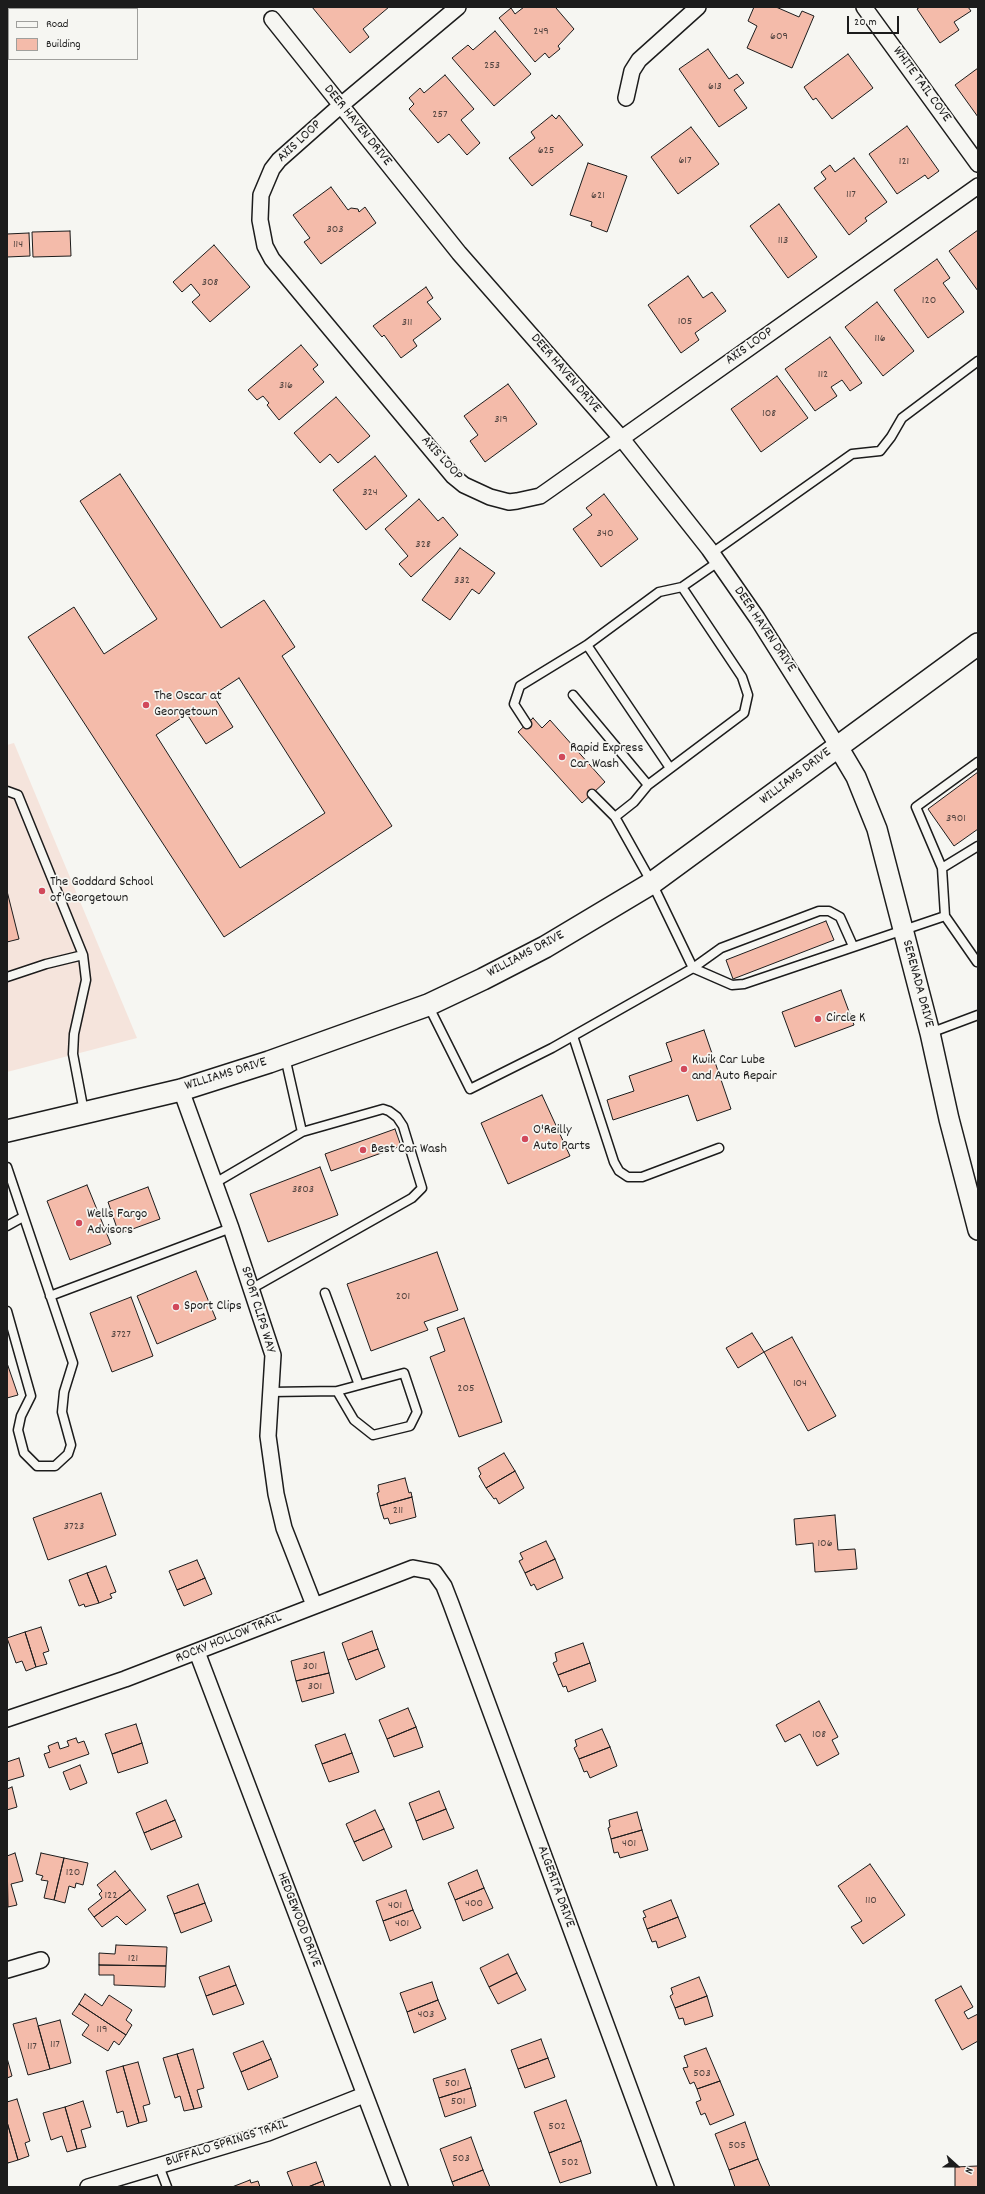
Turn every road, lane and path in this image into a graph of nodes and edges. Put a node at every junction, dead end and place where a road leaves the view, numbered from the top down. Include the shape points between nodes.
1 (458, 7) edge
2 (698, 7) edge
3 (864, 7) edge
4 (272, 19) dead end
5 (626, 98) dead end
6 (340, 106) junction
7 (978, 164) edge
8 (978, 186) edge
9 (978, 362) edge
10 (622, 439) junction
11 (715, 558) junction
12 (682, 587) junction
13 (978, 644) edge
14 (587, 645) junction
15 (573, 695) dead end
16 (527, 724) dead end
17 (838, 746) junction
18 (978, 762) edge
19 (670, 768) junction
20 (648, 785) junction
21 (7, 791) edge
22 (592, 794) dead end
23 (616, 817) junction
24 (978, 846) edge
25 (942, 868) junction
26 (652, 883) junction
27 (944, 916) junction
28 (902, 929) junction
29 (853, 946) junction
30 (83, 955) junction
31 (978, 962) edge
32 (693, 968) junction
33 (7, 977) edge
34 (428, 1005) junction
35 (978, 1015) edge
36 (930, 1034) junction
37 (573, 1036) junction
38 (285, 1056) junction
39 (181, 1090) junction
40 (84, 1112) junction
41 (7, 1131) edge
42 (302, 1132) junction
43 (718, 1148) dead end
44 (7, 1167) edge
45 (215, 1183) junction
46 (24, 1217) junction
47 (7, 1226) edge
48 (231, 1228) junction
49 (978, 1230) edge
50 (251, 1289) junction
51 (325, 1293) dead end
52 (50, 1296) junction
53 (7, 1311) edge
54 (359, 1385) junction
55 (337, 1391) junction
56 (270, 1392) junction
57 (444, 1586) joint
58 (314, 1605) junction
59 (197, 1652) junction
60 (7, 1719) edge
61 (41, 1960) dead end
62 (7, 1970) edge
63 (364, 2095) junction
64 (159, 2166) junction
65 (88, 2187) edge
66 (167, 2187) edge
67 (400, 2187) edge
68 (666, 2187) edge

1 - 6 street, AXIS LOOP
2 - 5 street via 639,60 632,71
3 - 7 street, WHITE TAIL COVE
4 - 6 street, DEER HAVEN DRIVE
6 - 10 street, DEER HAVEN DRIVE via 459,253
6 - 10 street, AXIS LOOP via 272,169 261,195 259,208 265,246 282,270 453,476 476,492 500,500 509,502 527,499 540,496
8 - 10 street, AXIS LOOP
9 - 11 lane via 902,418 880,451 852,454
10 - 11 street, DEER HAVEN DRIVE
11 - 12 lane
11 - 17 street, DEER HAVEN DRIVE via 758,618
12 - 14 lane via 659,592
12 - 19 lane via 742,677 748,695 744,713
13 - 17 main road, WILLIAMS DRIVE
14 - 16 lane via 520,686 514,704
14 - 19 lane
15 - 20 lane
17 - 26 main road, WILLIAMS DRIVE
17 - 28 street, SERENADA DRIVE via 871,810
18 - 25 lane via 916,808
19 - 20 lane
20 - 23 lane via 634,802
21 - 30 lane via 18,795
22 - 23 lane
23 - 26 lane
24 - 25 lane
25 - 27 lane
26 - 32 lane
26 - 34 main road, WILLIAMS DRIVE via 545,946
27 - 28 lane
27 - 31 lane
28 - 29 lane
28 - 36 street, SERENADA DRIVE
29 - 32 lane via 744,984 732,985
29 - 32 lane via 840,917 828,911 820,911 721,948
30 - 33 lane
30 - 40 lane via 86,980 74,1034 73,1054
32 - 37 lane
34 - 37 lane via 470,1089
34 - 38 main road, WILLIAMS DRIVE
35 - 36 lane
36 - 49 street, SERENADA DRIVE via 948,1119
37 - 43 lane via 619,1171 628,1177 642,1177
38 - 39 main road, WILLIAMS DRIVE
38 - 42 lane
39 - 40 main road, WILLIAMS DRIVE
39 - 45 street, SPORT CLIPS WAY
40 - 41 main road, WILLIAMS DRIVE
42 - 45 lane
42 - 50 lane via 383,1109 389,1111 403,1126 422,1188 412,1198
44 - 46 lane
45 - 48 street, SPORT CLIPS WAY
46 - 47 lane
46 - 52 lane
48 - 50 street, SPORT CLIPS WAY
48 - 52 lane
50 - 56 street, SPORT CLIPS WAY via 273,1355
51 - 54 lane
52 - 53 lane via 73,1363 64,1392 62,1412 70,1445 68,1454 55,1466 37,1466 24,1453 18,1430 21,1416 31,1396
54 - 55 lane
54 - 55 lane via 404,1373 416,1412 410,1426 373,1435 354,1420
55 - 56 lane
56 - 58 street, SPORT CLIPS WAY via 268,1436 276,1494 284,1528
57 - 58 street, ROCKY HOLLOW TRAIL via 434,1572 413,1568
57 - 68 street, ALGERITA DRIVE
58 - 59 street, ROCKY HOLLOW TRAIL
59 - 60 street, ROCKY HOLLOW TRAIL
59 - 63 street, HEDGEWOOD DRIVE
61 - 62 street
63 - 64 street, BUFFALO SPRINGS TRAIL via 268,2133
63 - 67 street, HEDGEWOOD DRIVE
64 - 65 street, BUFFALO SPRINGS TRAIL
64 - 66 lane

